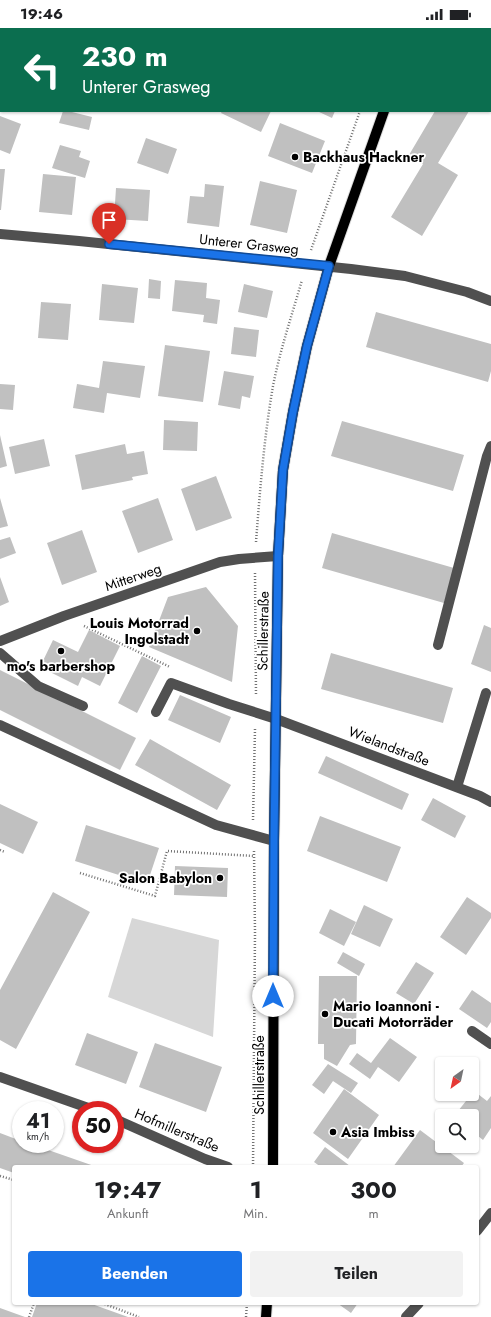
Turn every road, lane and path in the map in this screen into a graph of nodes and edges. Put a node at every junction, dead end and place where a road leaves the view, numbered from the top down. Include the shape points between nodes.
1 (384, 112) edge
2 (0, 234) edge
3 (329, 266) junction
4 (491, 301) edge
5 (491, 446) edge
6 (278, 556) junction
7 (64, 616) junction
8 (0, 640) edge
9 (438, 645) dead end
10 (0, 653) edge
11 (172, 668) dead end
12 (486, 693) dead end
13 (83, 706) dead end
14 (156, 712) dead end
15 (276, 718) junction
16 (0, 725) edge
17 (457, 787) junction
18 (491, 802) edge
19 (274, 841) junction
20 (0, 850) edge
21 (5, 852) dead end
22 (254, 856) dead end
23 (80, 873) dead end
24 (472, 1030) dead end
25 (491, 1044) edge
26 (0, 1077) edge
27 (72, 1102) edge
28 (124, 1123) edge
29 (222, 1165) edge
30 (273, 1165) edge
31 (0, 1176) edge
32 (12, 1179) edge
33 (491, 1213) edge
34 (479, 1228) edge
35 (33, 1305) edge
36 (107, 1305) edge
37 (247, 1305) edge
38 (267, 1305) edge
39 (417, 1305) edge
40 (29, 1317) edge
41 (139, 1317) edge
42 (246, 1317) edge
43 (266, 1317) edge
44 (406, 1317) edge

1 - 3 main road, Schillerstraße
2 - 3 street, Unterer Grasweg
3 - 4 street, Unterer Grasweg via 405,276
3 - 6 main road, Schillerstraße via 307,346 293,412 283,470
5 - 9 street
6 - 7 street, Mitterweg via 220,562
6 - 15 main road, Schillerstraße
7 - 8 street, Mitterweg
7 - 11 path
10 - 13 street via 38,686
12 - 17 street
14 - 15 street, Wielandstraße via 171,683
15 - 17 street, Wielandstraße
15 - 19 main road, Schillerstraße
16 - 19 street via 216,825
17 - 18 street, Wielandstraße
19 - 30 main road, Schillerstraße
20 - 21 path
22 - 23 path via 168,852 155,896
24 - 25 street
26 - 27 street
28 - 29 street, Hofmillerstraße
31 - 32 path
33 - 34 street
35 - 40 path
36 - 41 path
37 - 42 path
38 - 43 main road
39 - 44 street

